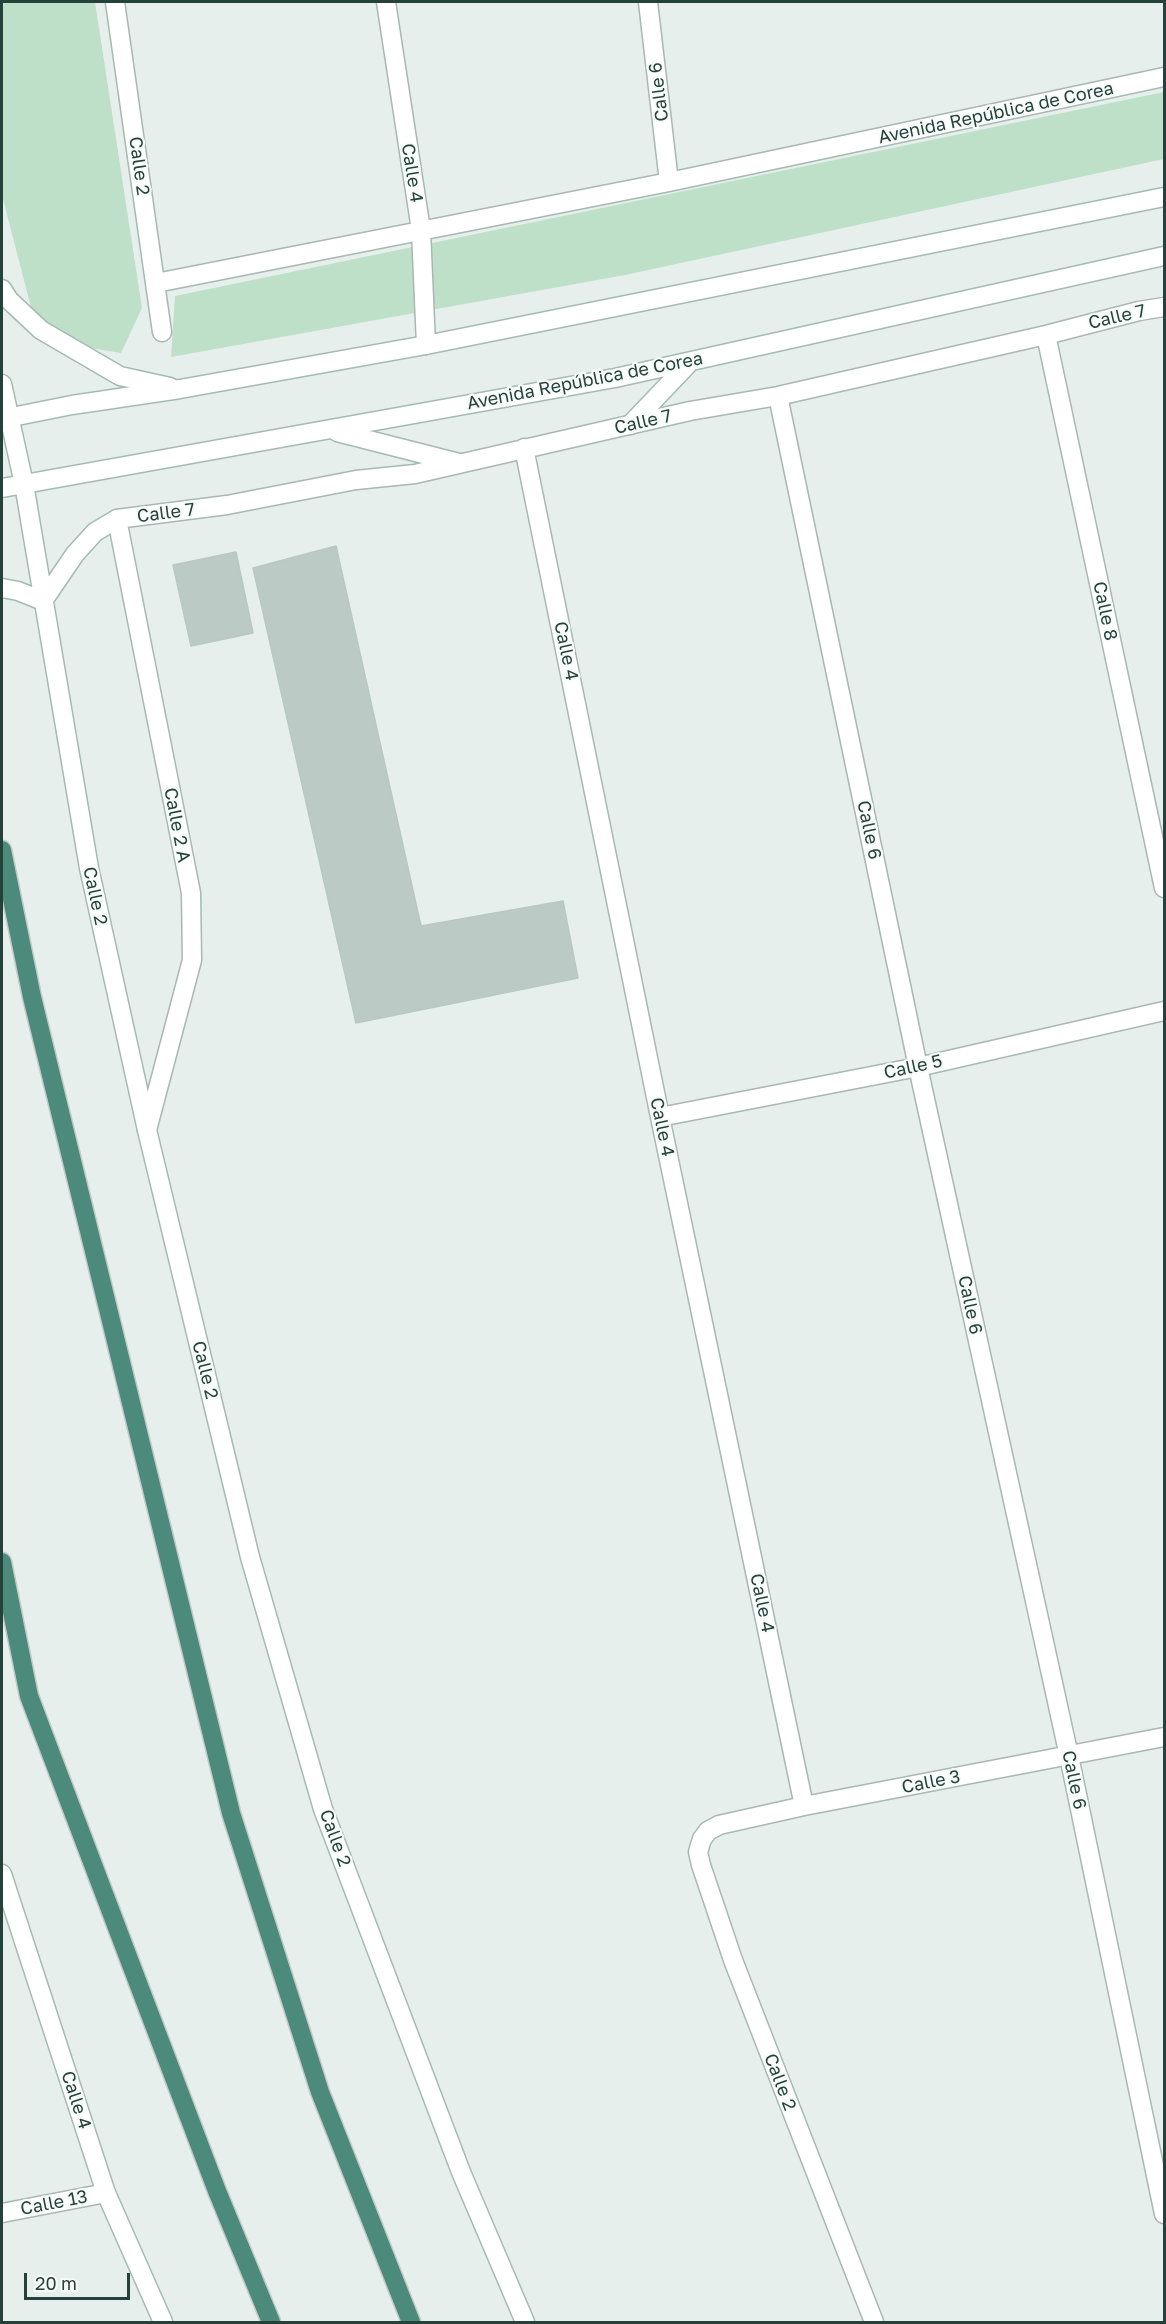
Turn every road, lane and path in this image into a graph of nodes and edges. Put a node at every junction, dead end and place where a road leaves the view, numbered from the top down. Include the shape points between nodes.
1 (115, 2) edge
2 (386, 2) edge
3 (648, 2) edge
4 (1164, 77) edge
5 (669, 182) junction
6 (1164, 197) edge
7 (421, 230) junction
8 (1162, 258) edge
9 (156, 283) junction
10 (2, 289) edge
11 (1164, 307) edge
12 (162, 332) dead end
13 (1047, 334) junction
14 (426, 345) junction
15 (691, 361) junction
16 (2, 384) edge
17 (180, 389) junction
18 (778, 396) junction
19 (5, 418) edge
20 (630, 425) junction
21 (329, 430) junction
22 (524, 448) junction
23 (459, 463) junction
24 (24, 484) junction
25 (2, 488) edge
26 (117, 519) junction
27 (2, 588) edge
28 (44, 601) junction
29 (2, 850) edge
30 (1164, 888) edge
31 (1164, 1011) edge
32 (918, 1067) junction
33 (660, 1117) junction
34 (147, 1130) junction
35 (2, 1562) edge
36 (1164, 1737) edge
37 (1069, 1756) junction
38 (804, 1806) junction
39 (702, 1839) joint
40 (2, 1874) edge
41 (106, 2193) junction
42 (2, 2213) edge
43 (1164, 2214) edge
44 (163, 2322) edge
45 (271, 2322) edge
46 (411, 2322) edge
47 (525, 2322) edge
48 (874, 2322) edge

1 - 9 street, Calle 2
2 - 7 street, Calle 4
3 - 5 street, Calle 6
4 - 5 street, Avenida República de Corea
5 - 7 street, Avenida República de Corea
6 - 14 street
7 - 9 street, Avenida República de Corea
7 - 14 street, Calle 4
8 - 15 street, Avenida República de Corea
9 - 12 street, Calle 2
10 - 17 street via 40,330 120,376
11 - 13 street, Calle 7
13 - 18 street, Calle 7
13 - 30 street, Calle 8
14 - 17 street
15 - 20 street
15 - 21 street, Avenida República de Corea
16 - 19 street, Calle 2
17 - 19 street
18 - 20 street, Calle 7
18 - 32 street, Calle 6
19 - 24 street, Calle 2
20 - 22 street, Calle 7
21 - 23 street
21 - 24 street, Avenida República de Corea
22 - 23 street, Calle 7
22 - 33 street, Calle 4
23 - 26 street, Calle 7 via 227,505
24 - 25 street, Avenida República de Corea
24 - 28 street, Calle 2
26 - 28 street via 95,532 75,554
26 - 34 street, Calle 2 A via 191,894 192,960
27 - 28 street
28 - 34 street, Calle 2 via 89,868
29 - 46 highway via 32,997 231,1813 320,2092
31 - 32 street, Calle 5
32 - 33 street, Calle 5
32 - 37 street, Calle 6
33 - 38 street, Calle 4
34 - 47 street, Calle 2 via 250,1557 323,1809 461,2172
35 - 45 highway via 29,1696 217,2191
36 - 37 street, Calle 3
37 - 38 street, Calle 3
37 - 43 street, Calle 6
38 - 39 street, Calle 3 via 719,1825
39 - 48 street, Calle 2 via 698,1852 701,1865 733,1960
40 - 41 street, Calle 4
41 - 42 street, Calle 13
41 - 44 street, Calle 4

